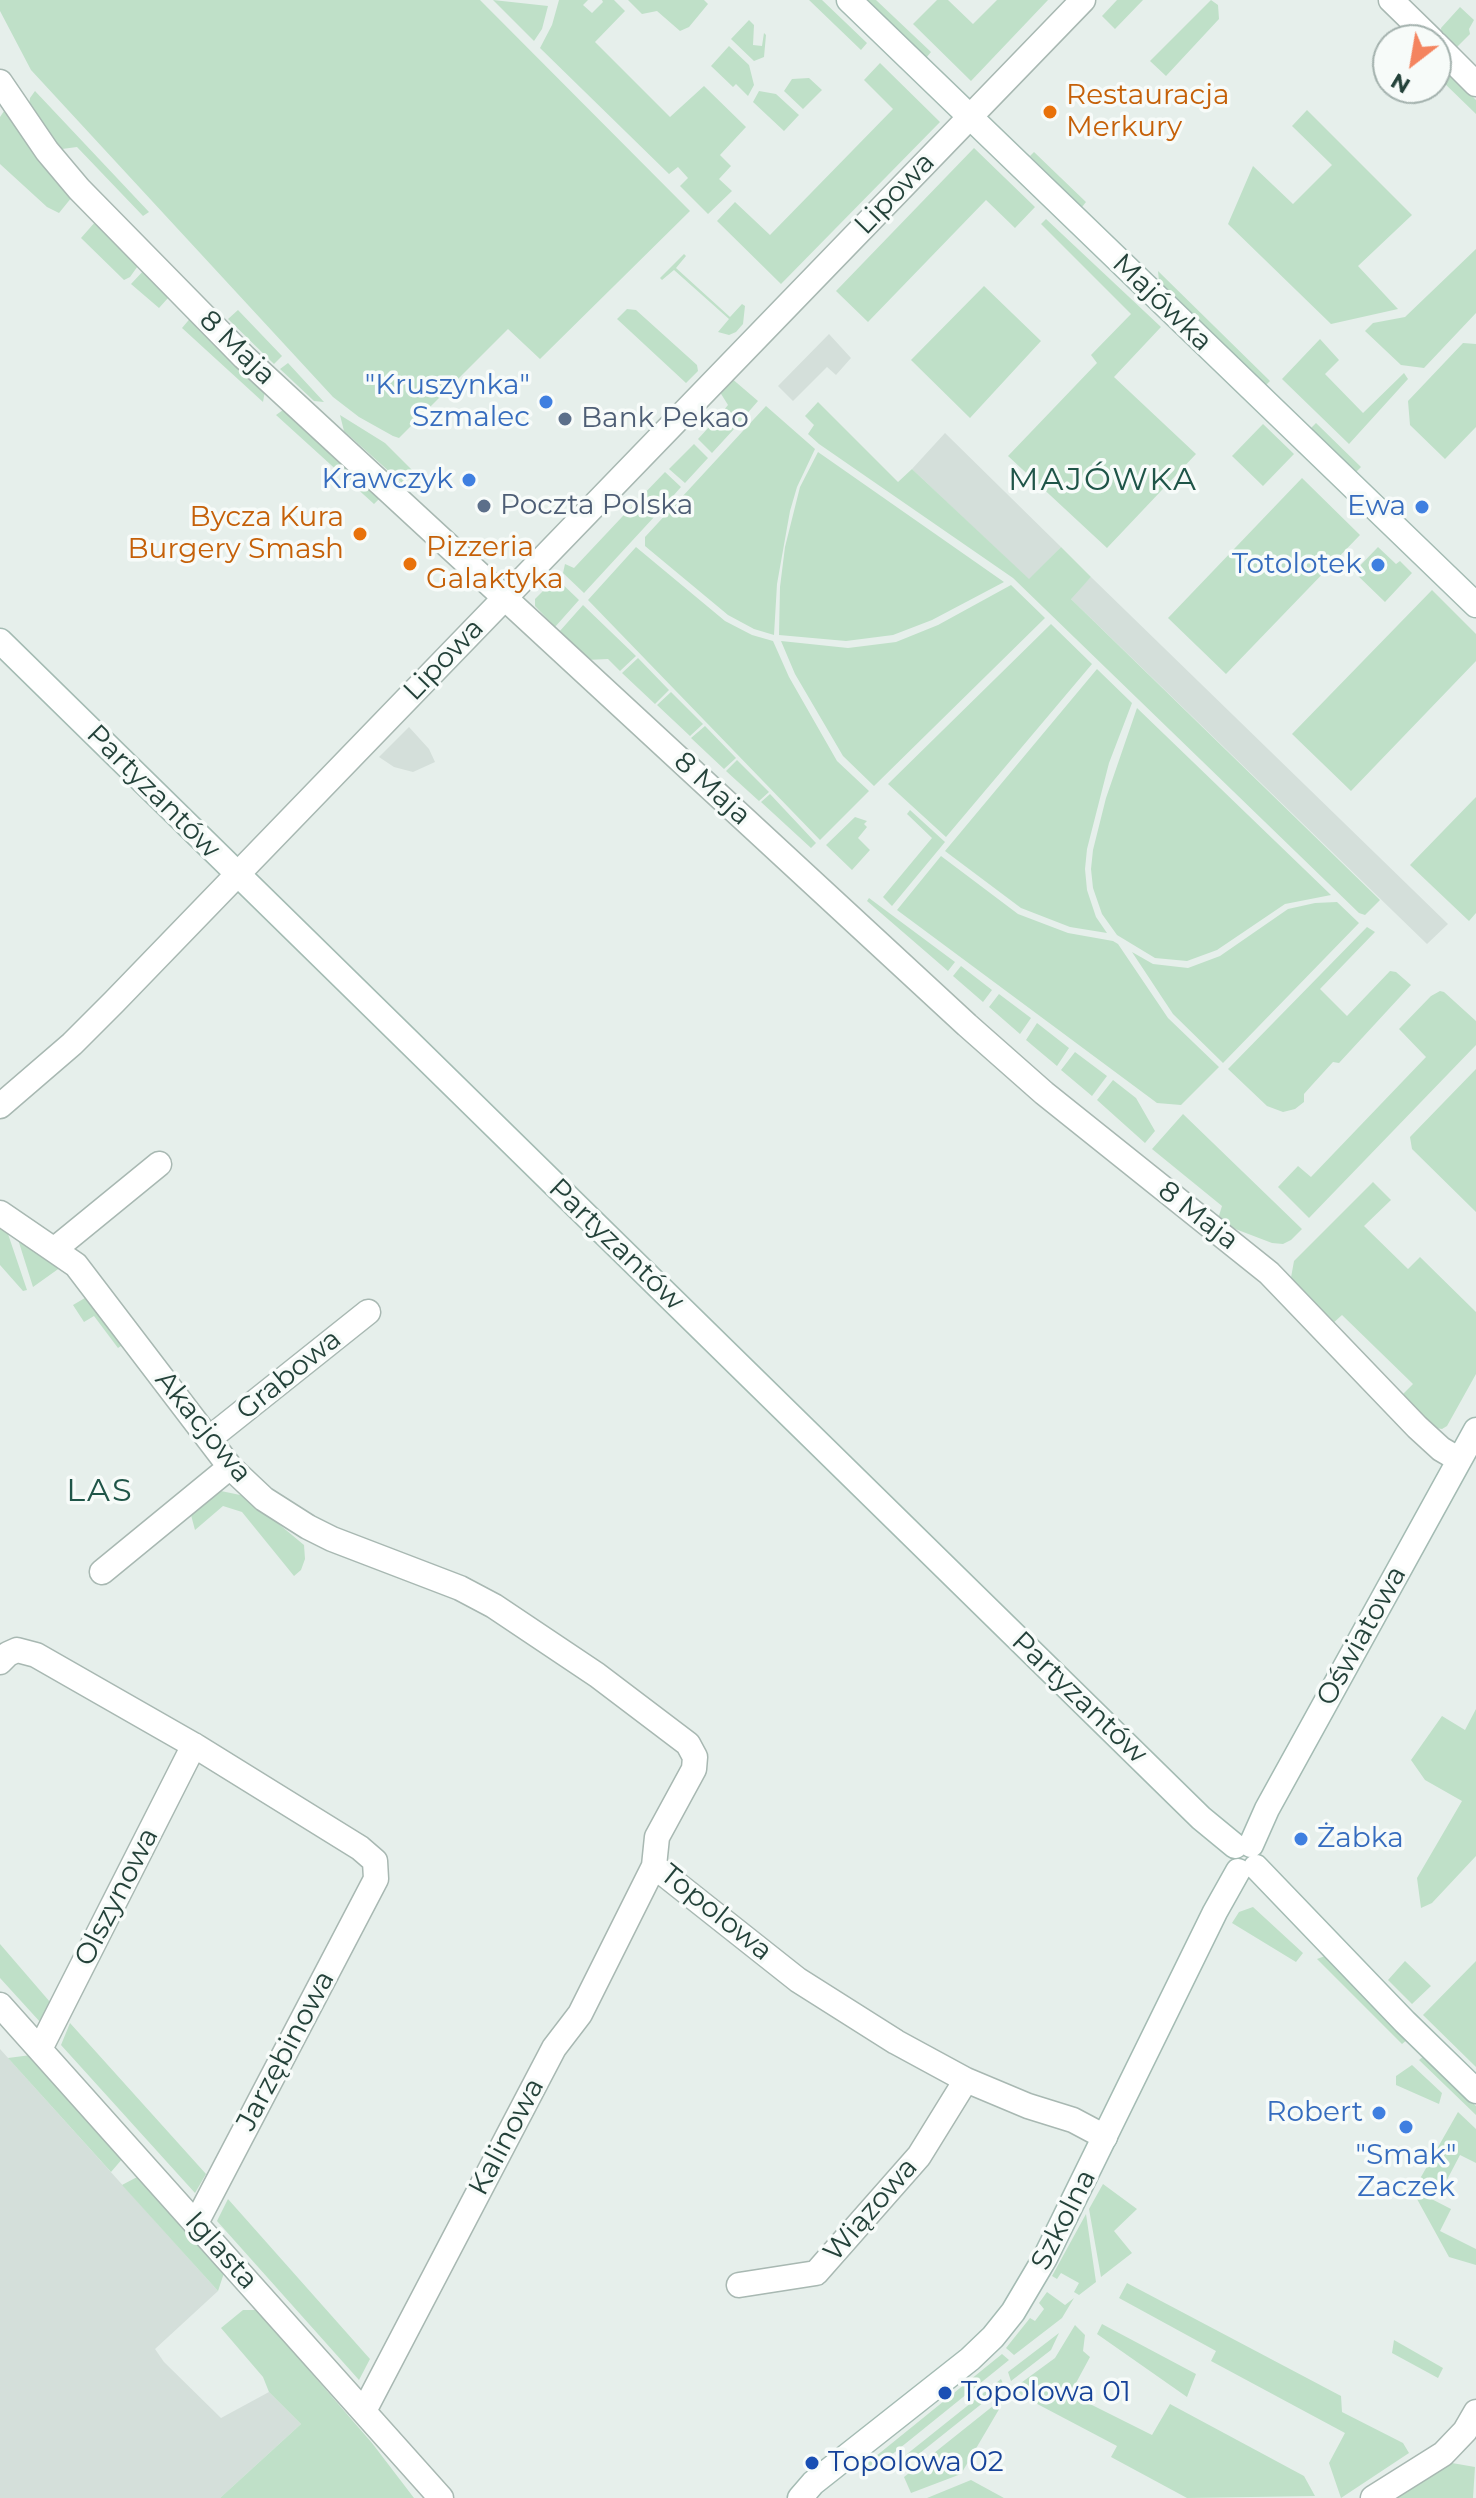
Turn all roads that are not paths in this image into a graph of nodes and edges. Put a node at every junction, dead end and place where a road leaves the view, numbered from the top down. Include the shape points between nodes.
1 (849, 0) edge
2 (1083, 0) edge
3 (1391, 0) edge
4 (1416, 24) edge
5 (1452, 60) edge
6 (0, 82) edge
7 (1476, 84) edge
8 (969, 117) junction
9 (504, 598) junction
10 (1476, 605) edge
11 (0, 641) edge
12 (236, 873) junction
13 (0, 1106) edge
14 (159, 1164) dead end
15 (0, 1213) edge
16 (55, 1249) junction
17 (368, 1312) dead end
18 (1476, 1430) edge
19 (210, 1438) junction
20 (1458, 1459) junction
21 (230, 1467) junction
22 (102, 1572) dead end
23 (448, 1584) joint
24 (9, 1656) edge
25 (194, 1745) junction
26 (1245, 1857) junction
27 (654, 1866) junction
28 (0, 2005) edge
29 (40, 2049) junction
30 (966, 2080) junction
31 (1476, 2091) edge
32 (1105, 2137) junction
33 (196, 2223) junction
34 (739, 2285) dead end
35 (364, 2411) junction
36 (1476, 2412) edge
37 (441, 2498) edge
38 (800, 2498) edge
39 (1373, 2498) edge

1 - 8 street, Majówka
2 - 8 street, Lipowa
3 - 4 street
5 - 7 street
6 - 9 street, 8 Maja via 79,189 244,357
8 - 9 street, Lipowa
8 - 10 street, Majówka
9 - 12 street, Lipowa
9 - 20 street, 8 Maja via 1034,1084 1269,1273 1417,1427
11 - 12 street, Partyzantów
12 - 13 street, Lipowa via 72,1044
12 - 26 street, Partyzantów
14 - 16 street
15 - 16 street, Akacjowa
16 - 19 street, Akacjowa via 76,1265
17 - 19 street, Grabowa
18 - 20 street, Oświatowa
19 - 21 street, Akacjowa
20 - 26 street, Oświatowa
21 - 22 street
21 - 23 street, Akacjowa via 264,1499 308,1527
23 - 27 street, Topolowa via 521,1623 691,1748 694,1769 657,1837
24 - 25 street via 36,1655
25 - 29 street, Olszynowa
25 - 33 street, Jarzębinowa via 368,1853 375,1861 376,1879
26 - 31 street, Partyzantów
26 - 32 street, Szkolna
27 - 30 street, Topolowa via 798,1980
27 - 35 street, Kalinowa via 580,2014 554,2048
28 - 29 street, Iglasta
29 - 33 street, Iglasta
30 - 32 street, Topolowa
30 - 34 street, Wiązowa via 919,2156 816,2273
32 - 38 street, Szkolna via 1045,2258 1000,2330
33 - 35 street, Iglasta
35 - 37 street, Iglasta
36 - 39 street via 1443,2454

